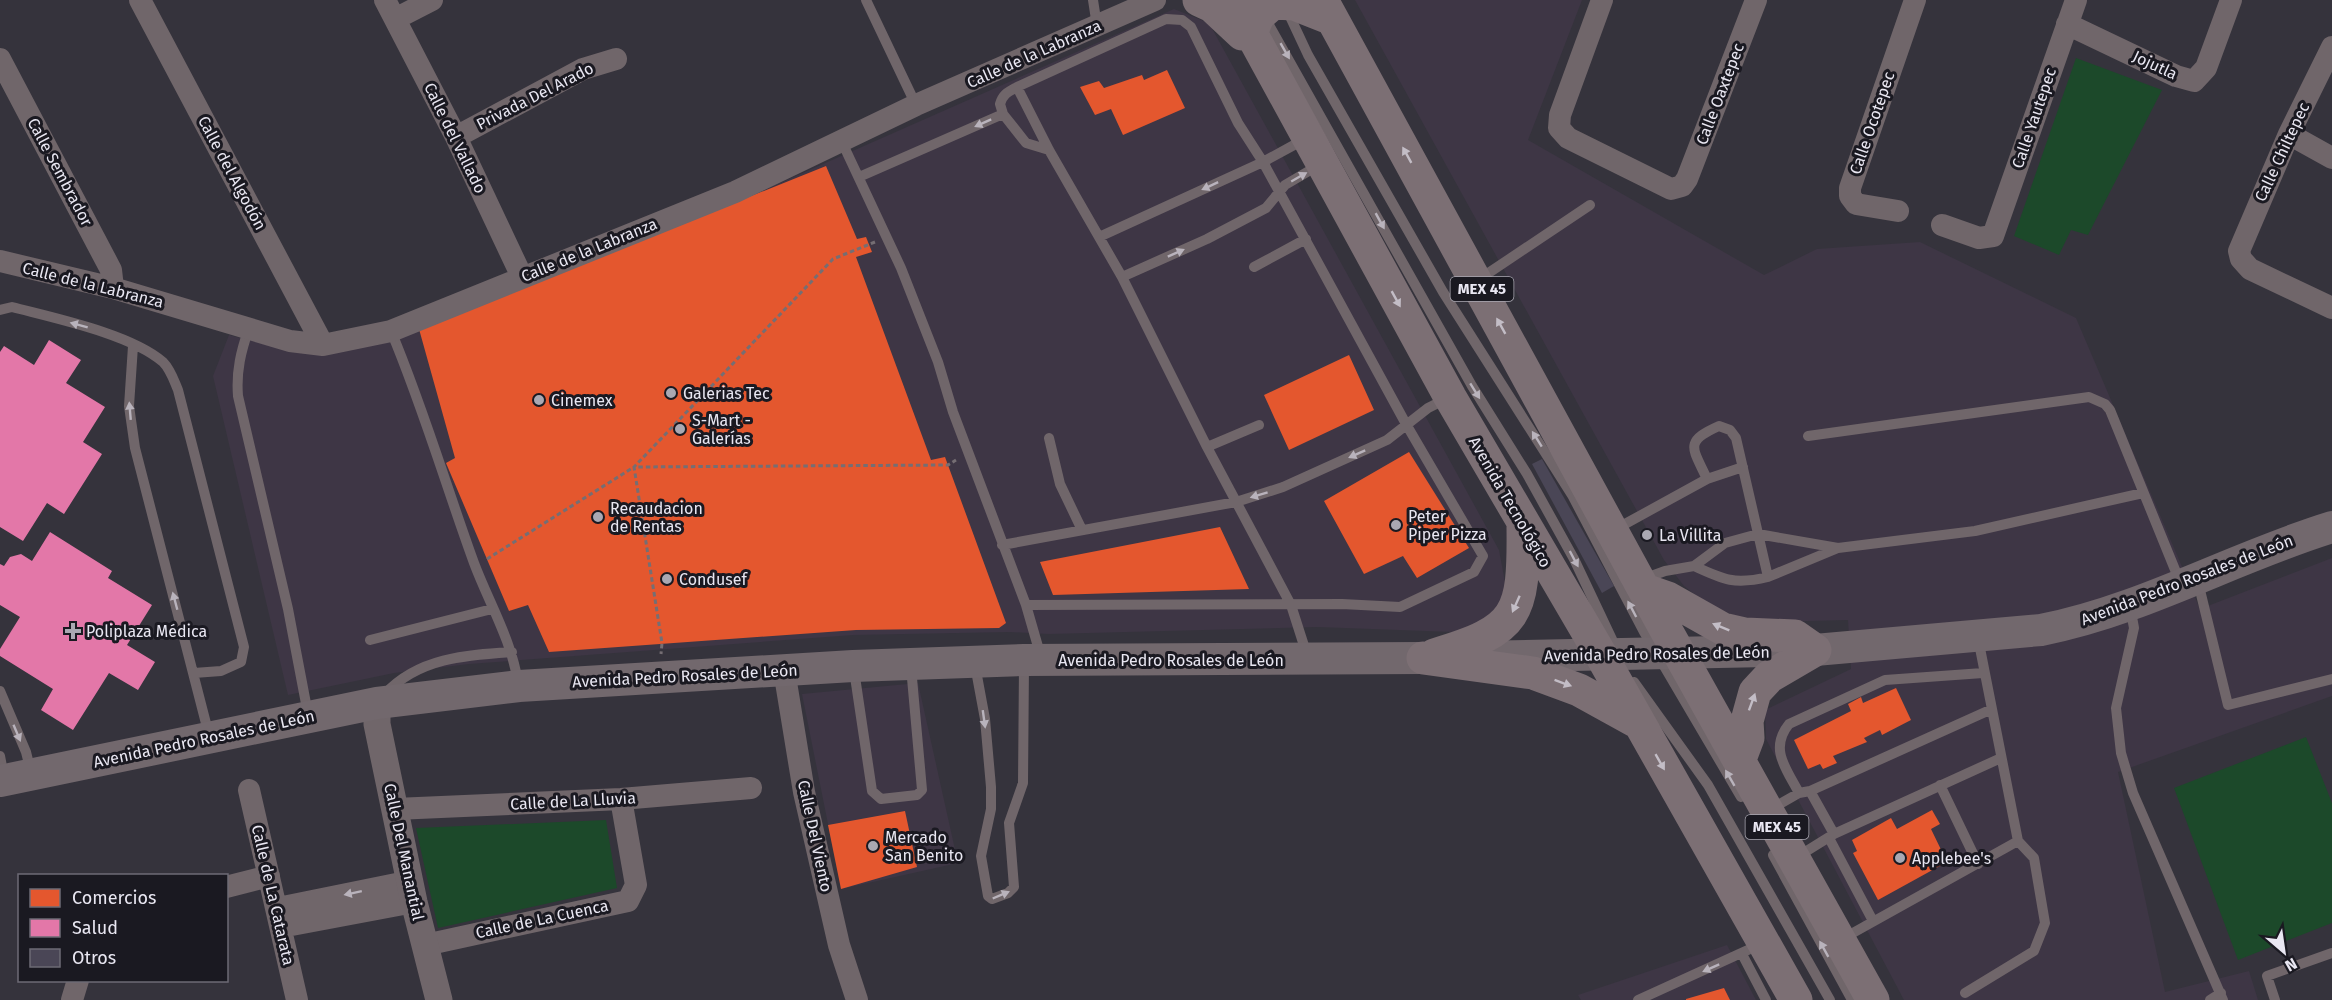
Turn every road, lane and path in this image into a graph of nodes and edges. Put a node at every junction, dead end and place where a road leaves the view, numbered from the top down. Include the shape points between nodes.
1 (140, 0) edge
2 (432, 0) edge
3 (866, 0) edge
4 (1093, 0) edge
5 (1155, 0) edge
6 (1199, 0) edge
7 (1602, 0) edge
8 (1756, 0) edge
9 (1915, 0) edge
10 (2076, 0) edge
11 (2231, 0) edge
12 (1327, 9) edge
13 (390, 10) edge
14 (1261, 15) edge
15 (2067, 24) junction
16 (1097, 26) junction
17 (2332, 47) edge
18 (0, 58) edge
19 (616, 59) dead end
20 (1017, 87) junction
21 (916, 105) junction
22 (1003, 114) junction
23 (2289, 134) junction
24 (456, 137) junction
25 (841, 140) junction
26 (1049, 150) junction
27 (1315, 151) junction
28 (2332, 158) edge
29 (1263, 162) junction
30 (859, 177) junction
31 (1279, 194) junction
32 (1590, 205) dead end
33 (1898, 211) dead end
34 (1942, 225) dead end
35 (886, 236) junction
36 (1099, 237) junction
37 (1306, 239) junction
38 (0, 261) edge
39 (1254, 267) dead end
40 (522, 277) junction
41 (1122, 277) junction
42 (1477, 280) junction
43 (113, 288) junction
44 (2332, 308) edge
45 (0, 310) edge
46 (250, 328) junction
47 (391, 331) junction
48 (323, 345) junction
49 (133, 346) junction
50 (1450, 397) junction
51 (1407, 424) junction
52 (1259, 425) dead end
53 (1808, 436) dead end
54 (1049, 438) dead end
55 (1207, 447) junction
56 (969, 454) junction
57 (634, 467) junction
58 (1743, 467) junction
59 (1707, 479) junction
60 (2144, 493) junction
61 (1236, 502) junction
62 (1523, 526) junction
63 (2332, 527) edge
64 (1082, 530) junction
65 (1613, 530) junction
66 (1758, 534) junction
67 (1002, 545) junction
68 (1838, 548) junction
69 (474, 563) junction
70 (1694, 566) junction
71 (1768, 577) junction
72 (2189, 582) junction
73 (1643, 585) junction
74 (1026, 605) junction
75 (1291, 605) junction
76 (2130, 605) junction
77 (492, 609) junction
78 (1978, 636) junction
79 (370, 640) dead end
80 (1815, 650) junction
81 (512, 652) junction
82 (1669, 653) junction
83 (1423, 658) junction
84 (1308, 659) junction
85 (1033, 660) junction
86 (974, 662) junction
87 (1618, 662) junction
88 (910, 664) junction
89 (853, 666) junction
90 (784, 670) junction
91 (194, 673) junction
92 (1983, 673) junction
93 (657, 677) junction
94 (2332, 679) edge
95 (519, 686) junction
96 (0, 691) edge
97 (377, 703) junction
98 (1992, 710) junction
99 (309, 717) junction
100 (1637, 722) junction
101 (210, 739) junction
102 (2001, 758) junction
103 (1740, 759) junction
104 (9, 773) edge
105 (1940, 785) junction
106 (751, 788) dead end
107 (249, 790) dead end
108 (1804, 792) junction
109 (621, 800) junction
110 (1756, 807) junction
111 (395, 809) junction
112 (991, 809) junction
113 (1012, 811) junction
114 (1832, 836) junction
115 (2018, 841) junction
116 (1781, 851) junction
117 (1978, 864) junction
118 (269, 876) junction
119 (228, 886) edge
120 (412, 892) junction
121 (1740, 899) junction
122 (280, 917) junction
123 (1873, 921) junction
124 (1840, 940) junction
125 (425, 945) junction
126 (1753, 948) junction
127 (2332, 953) edge
128 (78, 982) edge
129 (1965, 993) dead end
130 (2222, 997) edge
131 (72, 1000) edge
132 (297, 1000) edge
133 (439, 1000) edge
134 (857, 1000) edge
135 (1638, 1000) edge
136 (1766, 1000) edge
137 (1796, 1000) edge
138 (1814, 1000) edge
139 (1830, 1000) edge
140 (1852, 1000) edge
141 (1873, 1000) edge
142 (2210, 1000) edge
143 (2275, 1000) edge

1 - 48 street, Calle del Algodón
2 - 13 street
3 - 21 lane
4 - 16 lane
5 - 16 street, Calle de la Labranza
6 - 14 main road, Avenida Tecnológico via 1228,18
7 - 8 street, Calle Oaxtepec via 1559,128 1568,138 1671,189 1682,186 1687,179
9 - 33 street, Calle Ocotepec via 1850,188 1856,204
10 - 15 street, Calle Yautepec
11 - 15 street, Jojutla via 2206,68 2194,81
12 - 14 main road via 1294,4
42 -> 12 main road, MEX 45
13 - 24 street, Calle del Vallado
14 - 27 main road, Avenida Tecnológico
82 -> 14 lane via 1443,292 1308,55
14 -> 87 lane via 1574,559
15 - 34 street, Calle Yautepec via 1993,236 1979,238
16 - 21 street, Calle de la Labranza
17 - 23 street, Calle Chiltepec
18 - 43 street, Calle Sembrador via 111,270
19 - 24 street, Privada Del Arado via 583,69
20 - 22 lane via 1002,98
20 - 26 lane
20 - 29 lane via 1166,19 1177,19 1191,27 1238,123
21 - 25 street, Calle de la Labranza
22 - 26 lane via 1026,143
22 -> 30 lane
23 - 28 street
23 - 44 street, Calle Chiltepec via 2240,246 2241,259 2250,269
24 - 40 street, Calle del Vallado
25 - 30 lane
25 - 40 street, Calle de la Labranza via 735,192
26 - 36 lane
27 - 29 lane
31 -> 27 lane
27 -> 50 main road, Avenida Tecnológico
29 - 31 lane
29 -> 36 lane
30 - 35 lane
31 - 37 lane
41 -> 31 lane via 1266,208
32 - 42 lane
35 - 56 lane via 938,362
35 - 57 path via 833,259
36 - 41 lane
37 - 39 lane
37 - 51 lane
38 - 43 street, Calle de la Labranza
40 - 47 street, Calle de la Labranza
41 - 55 lane
65 -> 42 main road, MEX 45
43 - 46 street, Calle de la Labranza
49 -> 45 lane via 103,332 12,307
46 - 48 street, Calle de la Labranza via 290,341
46 - 99 lane via 239,356 238,396
47 - 48 street, Calle de la Labranza
47 - 69 lane via 430,428
91 -> 49 lane via 135,448 129,406
49 - 91 lane via 163,363 178,390 244,646 241,662 236,666 221,672
50 - 51 lane
50 - 62 main road, Avenida Tecnológico
51 -> 61 lane via 1387,440 1283,487
51 - 75 lane via 1480,549 1483,556 1479,565 1474,572 1407,606
52 - 55 lane
53 - 60 lane via 2089,397 2110,410
54 - 64 lane via 1060,484
55 - 61 lane
56 - 57 path via 948,465
56 - 67 lane
57 - 69 path via 487,559
57 - 93 path via 662,643
58 - 59 lane
58 - 59 lane via 1736,438 1730,430 1719,426 1699,435 1694,442
58 - 66 lane
59 - 65 lane
60 - 68 lane via 1975,531
60 - 72 lane
61 - 64 lane
61 - 75 lane
62 -> 83 main road via 1524,572 1511,616 1498,630 1475,643
62 - 87 main road, Avenida Tecnológico
63 - 72 main road, Avenida Pedro Rosales de León
64 - 67 lane
65 - 73 main road, MEX 45
66 - 68 lane
66 - 70 lane via 1725,543
66 - 71 lane
67 - 74 lane
68 - 71 lane
69 - 77 lane
70 - 71 lane via 1725,581 1747,582
70 - 73 lane via 1665,571
72 - 76 main road, Avenida Pedro Rosales de León
72 - 94 lane via 2206,606 2228,705
80 -> 73 main road via 1795,636 1723,629
73 - 82 main road, MEX 45
74 - 75 lane
74 - 85 lane
75 - 84 lane
76 - 78 main road, Avenida Pedro Rosales de León via 2070,624
76 - 130 lane via 2134,628 2116,708 2121,753 2133,793
77 - 79 lane
77 - 81 lane
78 - 80 main road, Avenida Pedro Rosales de León
78 - 92 lane
80 - 82 main road, Avenida Pedro Rosales de León
103 -> 80 main road via 1748,738 1749,708 1755,692 1769,678
81 - 95 lane
81 - 97 lane via 466,655 432,663 404,677
82 - 87 main road, Avenida Pedro Rosales de León
82 - 103 main road, MEX 45
110 -> 82 lane
83 - 84 main road, Avenida Pedro Rosales de León
83 - 87 main road, Avenida Pedro Rosales de León
83 -> 100 main road via 1533,673 1566,684
84 - 85 main road, Avenida Pedro Rosales de León
85 - 86 main road, Avenida Pedro Rosales de León
85 - 113 lane via 1023,783
86 - 88 main road, Avenida Pedro Rosales de León
86 -> 112 lane via 984,719
87 - 100 main road, Avenida Tecnológico
87 - 139 lane via 1708,785
88 - 89 main road, Avenida Pedro Rosales de León
88 - 89 lane via 923,786 917,795 881,799 872,791
89 - 90 main road, Avenida Pedro Rosales de León
90 - 93 main road, Avenida Pedro Rosales de León
90 - 134 street, Calle Del Viento via 807,803 839,945
91 - 101 lane
92 - 98 lane
92 - 108 lane via 1885,680 1789,724 1778,744 1781,757
93 - 95 main road, Avenida Pedro Rosales de León
95 - 97 main road, Avenida Pedro Rosales de León
96 -> 104 lane via 26,752
97 - 99 main road, Avenida Pedro Rosales de León
97 - 111 street, Calle Del Manantial via 377,724
98 - 102 lane
98 - 108 lane
99 - 101 main road, Avenida Pedro Rosales de León
100 -> 121 main road, Avenida Tecnológico
101 - 104 main road, Avenida Pedro Rosales de León
102 - 105 lane
102 - 115 lane
103 - 110 main road, MEX 45
105 - 114 lane
105 - 117 lane
106 - 109 street, Calle de La Lluvia
107 - 118 street, Calle de La Catarata
108 - 110 lane
108 - 114 lane
109 - 111 street, Calle de La Lluvia
109 - 125 street, Calle de La Cuenca via 636,885 628,900
110 - 116 main road, MEX 45
111 - 120 street, Calle Del Manantial
112 - 113 lane
112 -> 113 lane via 981,856 990,899 1014,887 1009,834
114 - 116 lane
114 - 123 lane
115 - 117 lane
115 - 129 lane via 2034,858 2045,923 2034,951
116 - 124 main road, MEX 45
140 -> 116 lane
117 - 123 lane
118 - 119 street
118 - 122 street, Calle de La Catarata
120 - 122 street
120 - 125 street, Calle Del Manantial
121 - 126 main road, Avenida Tecnológico
121 - 138 main road via 1783,944
122 - 132 street, Calle de La Catarata
123 - 124 lane
124 - 141 main road, MEX 45
125 - 133 street, Calle Del Manantial
126 -> 135 lane
126 - 136 lane
126 - 137 main road, Avenida Tecnológico
127 - 143 lane via 2267,976
128 - 131 street
130 - 142 lane

